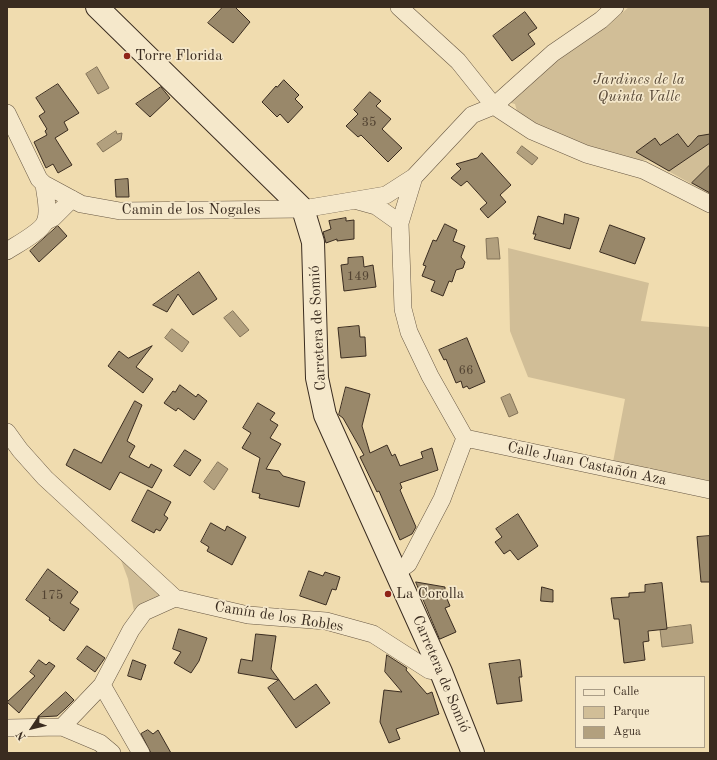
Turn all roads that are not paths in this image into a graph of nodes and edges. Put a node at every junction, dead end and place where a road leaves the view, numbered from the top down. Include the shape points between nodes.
1 (97, 7) edge
2 (399, 7) edge
3 (615, 7) edge
4 (494, 106) junction
5 (7, 113) edge
6 (414, 177) junction
7 (44, 184) junction
8 (72, 199) junction
9 (358, 201) junction
10 (710, 204) edge
11 (303, 209) junction
12 (45, 222) junction
13 (400, 223) junction
14 (7, 251) edge
15 (7, 432) edge
16 (465, 438) junction
17 (710, 490) edge
18 (397, 572) junction
19 (175, 598) junction
20 (441, 672) junction
21 (102, 685) junction
22 (62, 727) junction
23 (7, 728) edge
24 (112, 753) edge
25 (141, 753) edge
26 (473, 753) edge

1 - 11 street, Carretera de Somió
2 - 4 street via 458,61
3 - 4 street via 601,20 552,53
4 - 6 street via 472,116
4 - 10 street via 532,131 586,154 643,170
5 - 7 street, Camin de los Nogales via 39,179
6 - 9 street, Camin de los Nogales via 386,195
6 - 13 street
7 - 8 street, Camin de los Nogales
7 - 12 street via 47,208
8 - 11 street, Camin de los Nogales via 81,204 120,212
8 - 12 street
9 - 11 street, Camin de los Nogales
9 - 13 street via 376,206
11 - 18 street, Carretera de Somió via 313,242 317,378 325,415
12 - 14 street via 38,230
13 - 16 street via 403,309 409,332
15 - 19 street, Camín de los Robles via 45,478
16 - 17 street, Calle Juan Castañón Aza
16 - 18 street via 442,499 408,564
18 - 20 street, Carretera de Somió
19 - 20 street, Camín de los Robles via 248,615 326,621 346,626 373,634 429,670
19 - 21 street via 144,612 131,630
20 - 26 street, Carretera de Somió
21 - 22 street
21 - 25 street
22 - 23 street
22 - 24 street via 100,743

